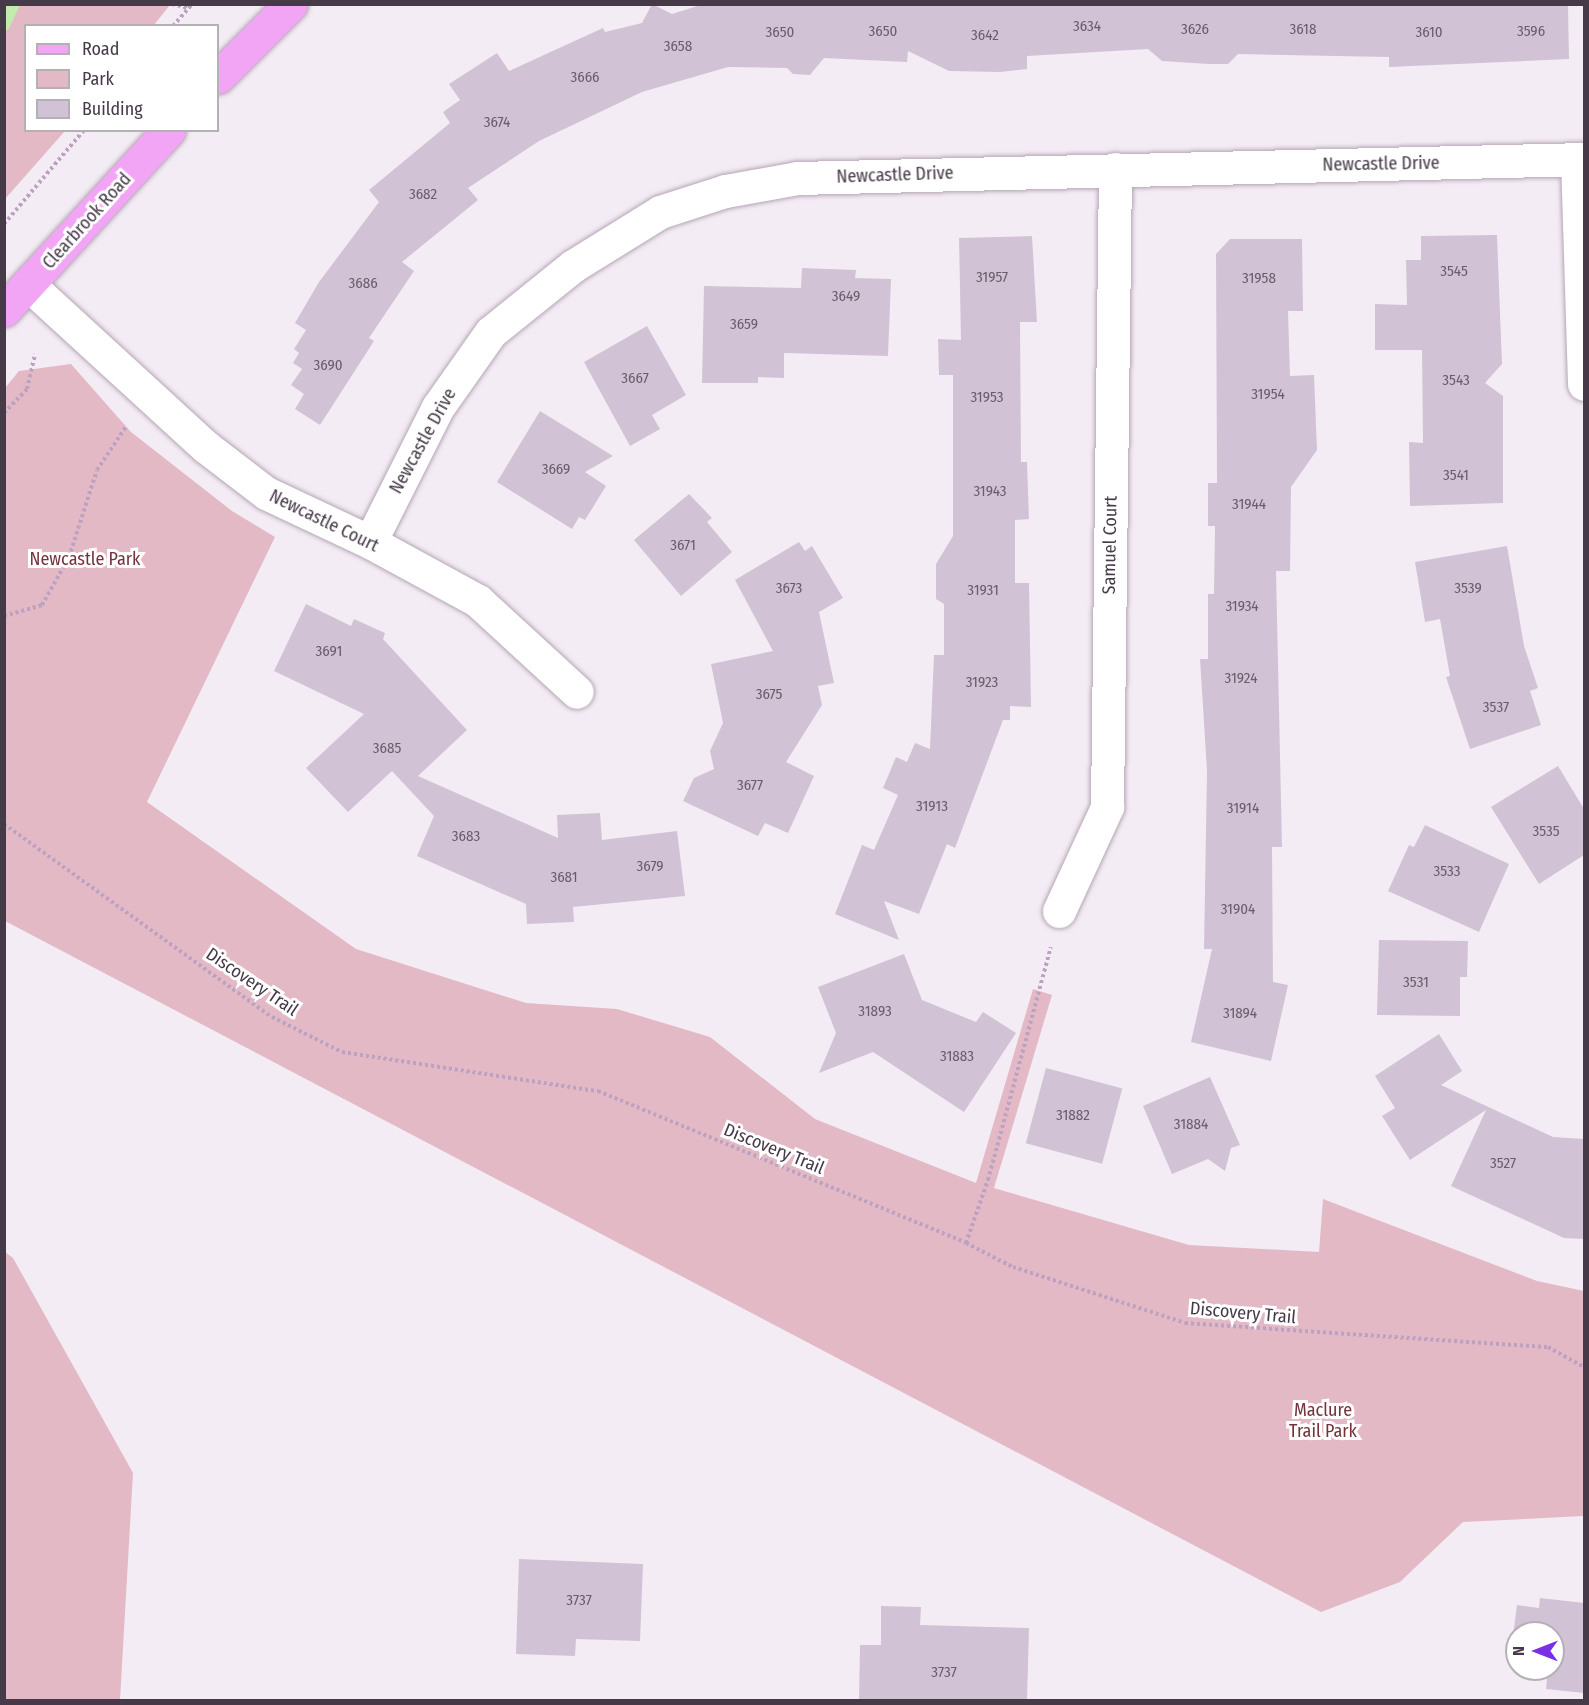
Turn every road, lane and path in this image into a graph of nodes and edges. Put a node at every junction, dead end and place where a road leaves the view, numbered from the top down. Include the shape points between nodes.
1 (172, 4) edge
2 (192, 4) edge
3 (291, 4) edge
4 (188, 8) junction
5 (175, 24) edge
6 (219, 76) edge
7 (82, 132) edge
8 (167, 132) edge
9 (1581, 159) edge
10 (1115, 169) junction
11 (4, 224) edge
12 (29, 285) junction
13 (4, 310) edge
14 (35, 354) dead end
15 (1584, 384) edge
16 (149, 393) junction
17 (4, 413) edge
18 (370, 542) junction
19 (4, 616) edge
20 (577, 692) dead end
21 (4, 824) edge
22 (1059, 911) joint
23 (966, 1243) junction
24 (1584, 1367) edge

1 - 4 path
2 - 4 path
3 - 6 main road
4 - 5 path
7 - 11 path
8 - 12 main road, Clearbrook Road
9 - 10 street, Newcastle Drive
9 - 15 street
10 - 18 street, Newcastle Drive via 797,178 725,191 660,212 573,266 491,332 438,407
10 - 22 street, Samuel Court via 1107,807
12 - 13 main road, Clearbrook Road
12 - 16 street, Newcastle Court
14 - 17 path via 27,389
16 - 18 street, Newcastle Court via 266,493
16 - 19 path via 97,470 69,557 42,605
18 - 20 street, Newcastle Court via 477,601
21 - 23 path, Discovery Trail via 272,1017 342,1052 598,1091
22 - 23 path via 988,1180
23 - 24 path, Discovery Trail via 1013,1267 1185,1323 1548,1347

